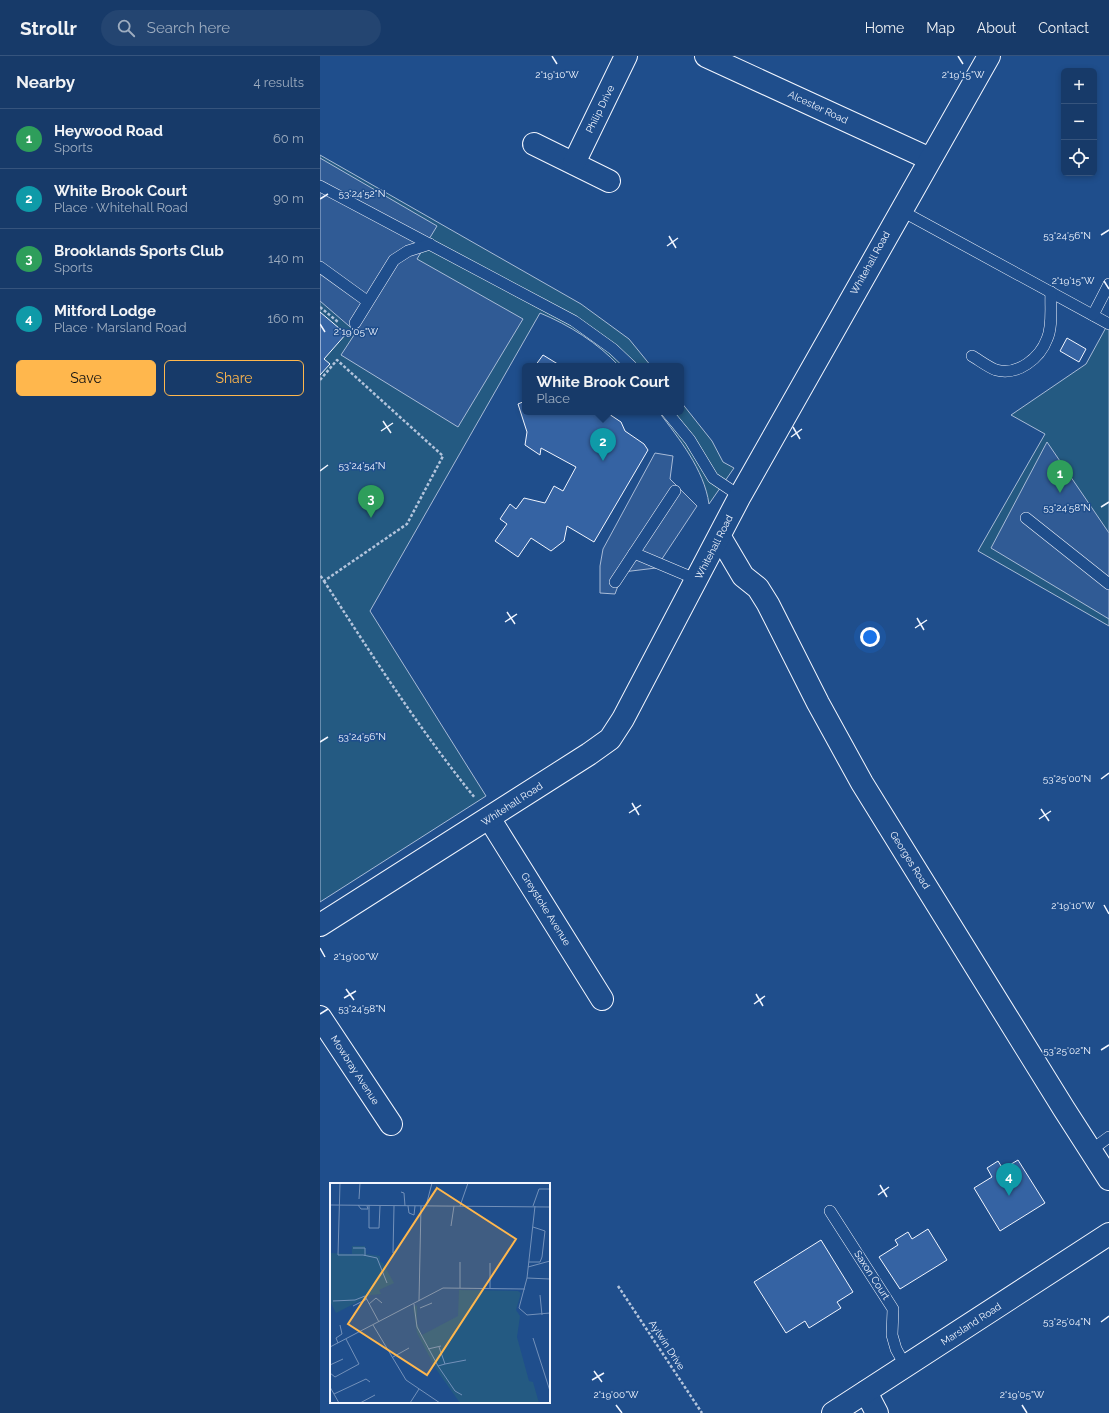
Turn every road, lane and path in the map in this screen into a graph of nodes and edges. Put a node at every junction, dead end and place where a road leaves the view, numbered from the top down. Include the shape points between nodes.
1 (626, 56) edge
2 (706, 56) edge
3 (989, 56) edge
4 (534, 144) dead end
5 (930, 159) junction
6 (574, 163) junction
7 (609, 181) dead end
8 (320, 186) edge
9 (900, 210) junction
10 (430, 244) junction
11 (320, 267) edge
12 (1109, 284) edge
13 (1051, 292) junction
14 (367, 301) junction
15 (1093, 315) junction
16 (355, 323) dead end
17 (1109, 324) edge
18 (972, 356) dead end
19 (628, 363) edge
20 (320, 380) edge
21 (669, 415) edge
22 (675, 492) dead end
23 (740, 496) junction
24 (1026, 518) dead end
25 (720, 537) junction
26 (634, 553) junction
27 (320, 575) edge
28 (698, 580) junction
29 (324, 581) junction
30 (614, 582) dead end
31 (1109, 584) edge
32 (489, 818) junction
33 (320, 925) edge
34 (602, 1000) dead end
35 (320, 1017) edge
36 (391, 1124) dead end
37 (1109, 1137) edge
38 (1090, 1151) junction
39 (1109, 1178) edge
40 (830, 1211) dead end
41 (1108, 1239) edge
42 (618, 1286) dead end
43 (906, 1367) junction
44 (866, 1392) junction
45 (702, 1413) edge
46 (833, 1413) edge
47 (877, 1413) edge

1 - 6 street, Philip Drive
2 - 5 street, Alcester Road
3 - 5 street, Whitehall Road
4 - 6 street
5 - 9 street, Whitehall Road
6 - 7 street
8 - 10 lane
9 - 13 lane
9 - 23 street, Whitehall Road
10 - 14 lane via 408,251 394,260
10 - 19 lane via 574,321
11 - 14 lane
12 - 15 lane
13 - 15 lane
13 - 18 lane via 1048,338 1031,361 1010,370 996,370
14 - 16 lane
15 - 17 lane
20 - 29 path via 337,360 443,456 406,524
21 - 23 lane via 690,440 713,478
22 - 26 lane
23 - 25 street, Whitehall Road
24 - 31 lane
25 - 28 street, Whitehall Road
25 - 38 street, Georges Road via 743,576 758,588 768,604 862,783
26 - 28 lane
26 - 30 lane
27 - 29 path
28 - 32 street, Whitehall Road via 610,739
29 - 32 path via 406,707
32 - 33 street, Whitehall Road
32 - 34 street, Greystoke Avenue
35 - 36 street, Mowbray Avenue
37 - 38 lane
38 - 39 street, Georges Road
40 - 43 lane, Saxon Court via 893,1309 892,1335
41 - 43 street, Marsland Road
42 - 45 path, Aylwin Drive
43 - 44 street, Marsland Road
44 - 46 street, Marsland Road
44 - 47 street

